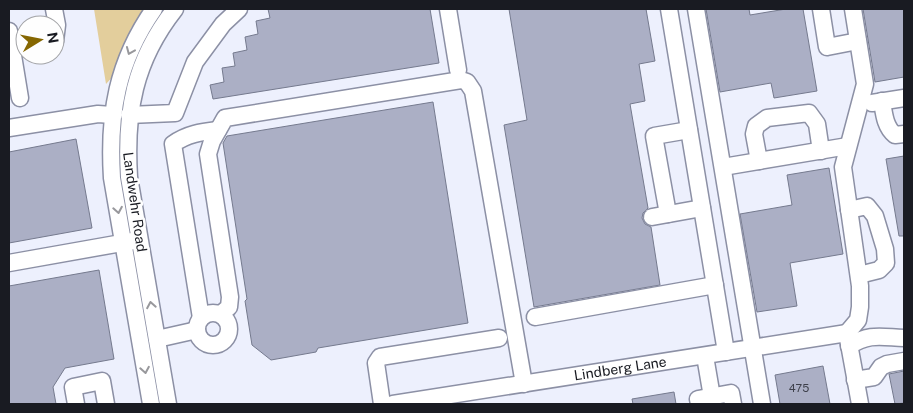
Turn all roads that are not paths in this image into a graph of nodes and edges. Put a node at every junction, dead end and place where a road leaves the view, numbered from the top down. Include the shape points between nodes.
1 (154, 9) edge
2 (175, 9) edge
3 (239, 9) edge
4 (448, 9) edge
5 (669, 9) edge
6 (696, 9) edge
7 (821, 9) edge
8 (852, 9) edge
9 (9, 31) edge
10 (858, 41) junction
11 (15, 45) edge
12 (19, 65) edge
13 (458, 70) dead end
14 (20, 98) dead end
15 (904, 98) edge
16 (882, 101) junction
17 (860, 105) junction
18 (112, 115) junction
19 (129, 115) junction
20 (9, 128) edge
21 (218, 130) junction
22 (689, 130) junction
23 (904, 134) edge
24 (848, 146) junction
25 (821, 151) junction
26 (759, 161) junction
27 (722, 168) junction
28 (702, 208) junction
29 (849, 210) junction
30 (140, 240) junction
31 (124, 242) junction
32 (9, 263) edge
33 (859, 275) junction
34 (715, 285) junction
35 (221, 314) junction
36 (535, 317) dead end
37 (199, 324) junction
38 (498, 338) dead end
39 (904, 338) edge
40 (157, 339) junction
41 (848, 340) junction
42 (752, 348) junction
43 (726, 352) junction
44 (705, 356) junction
45 (904, 361) edge
46 (855, 380) junction
47 (524, 384) junction
48 (444, 400) edge
49 (705, 400) edge
50 (76, 404) edge
51 (106, 404) edge
52 (151, 404) edge
53 (168, 404) edge
54 (382, 404) edge
55 (393, 404) edge
56 (733, 404) edge
57 (762, 404) edge
58 (860, 404) edge

1 -> 18 street, Landwehr Road via 124,66
2 - 19 street, Landwehr Road via 156,36 140,70
3 - 19 street via 223,24 195,62 175,112
4 - 13 street
5 - 22 street
6 - 27 street
7 - 10 street via 827,47
8 - 10 street
9 - 11 street
10 - 17 street via 865,84
12 - 14 street
15 - 16 street
16 - 17 street
16 - 23 street via 889,130 895,135
17 - 24 street
18 - 20 street via 98,114
18 -> 31 street, Landwehr Road via 112,178
19 - 30 street, Landwehr Road via 129,177
21 - 35 street via 208,154 230,298 229,308
21 - 37 street via 197,132 173,144
21 - 47 street via 225,118 392,90 461,80 467,82 473,91
22 - 28 street
22 - 28 street via 654,136 660,216
24 - 25 street
24 - 29 street via 843,167
25 - 26 street
25 - 26 street via 817,124 809,113 768,118 756,126 754,134
26 - 27 street
27 - 42 street
28 - 34 street
29 - 33 street
29 - 33 street via 867,206 875,216 885,249 886,263 879,270
30 - 31 street
40 -> 30 street, Landwehr Road
31 - 32 street
31 -> 52 street, Landwehr Road
33 - 41 street via 858,320
34 - 36 street
34 - 43 street
35 - 37 street via 210,312
35 - 37 street via 230,327 230,333 223,342 207,344 202,340
37 - 40 street
38 - 54 street via 380,357 376,364
39 - 41 street, Lindberg Lane via 872,336
40 - 53 street, Landwehr Road
41 - 42 street, Lindberg Lane
41 - 46 street
42 - 43 street, Lindberg Lane
42 - 57 street
43 - 44 street, Lindberg Lane
44 - 47 street, Lindberg Lane
44 - 49 street
45 - 46 street via 887,364 874,376
46 - 58 street
47 - 48 street, Lindberg Lane
48 - 55 street, Lindberg Lane
49 - 56 street via 731,393
50 - 51 street via 73,387 102,381

